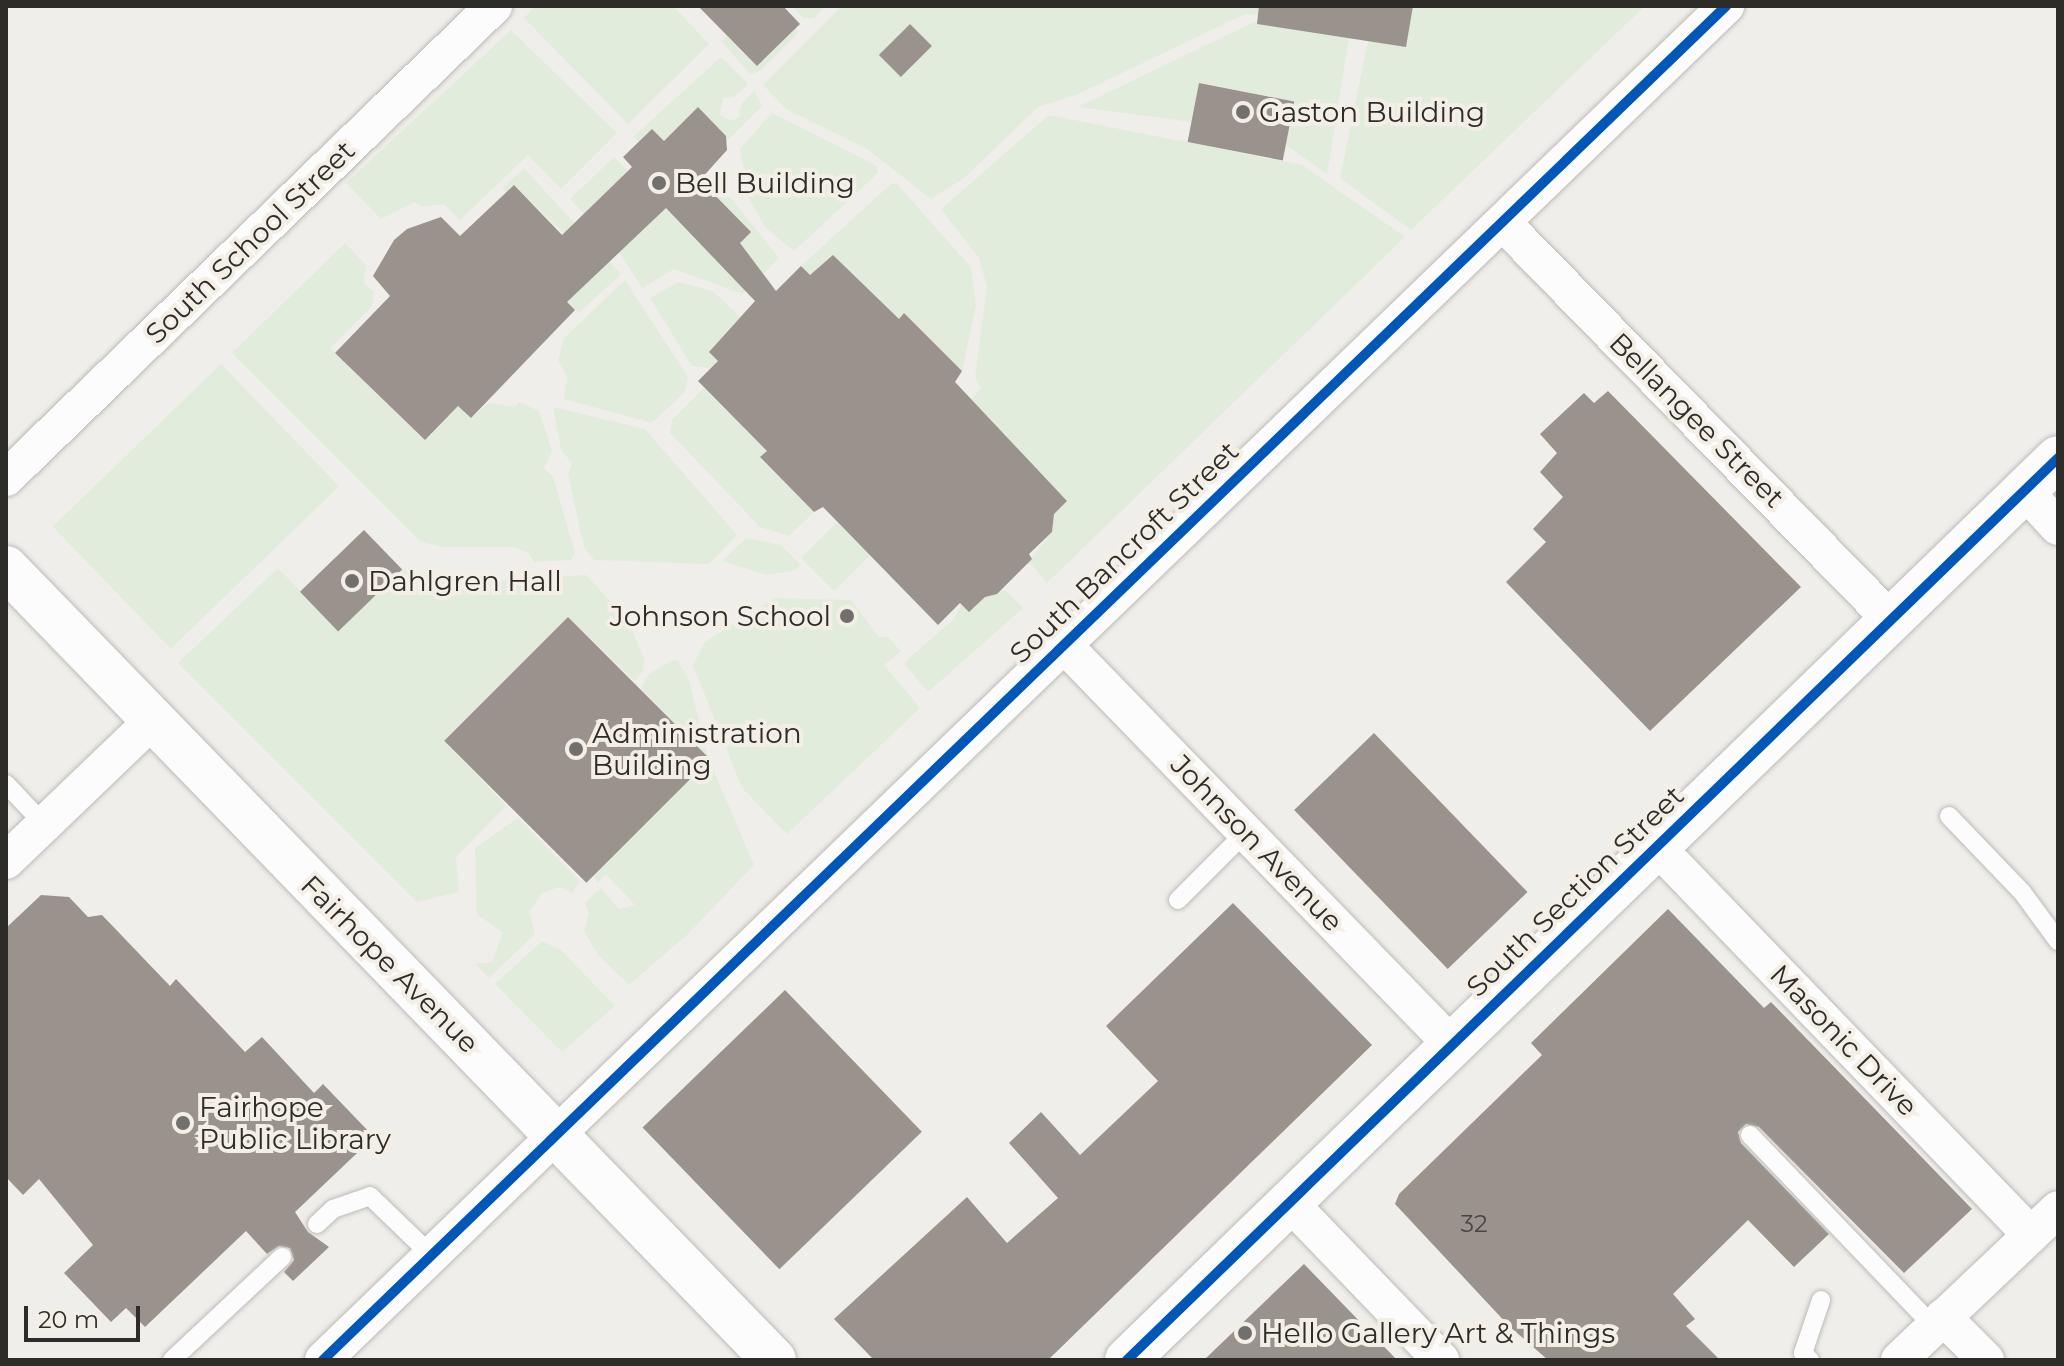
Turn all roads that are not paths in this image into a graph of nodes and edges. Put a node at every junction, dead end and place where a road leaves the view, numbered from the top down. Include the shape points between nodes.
1 (494, 6) edge
2 (1726, 6) edge
3 (1503, 223) junction
4 (2058, 458) edge
5 (6, 478) edge
6 (2024, 490) junction
7 (2058, 527) edge
8 (11, 584) edge
9 (1890, 619) junction
10 (1062, 643) junction
11 (151, 722) junction
12 (6, 784) edge
13 (1949, 816) dead end
14 (44, 824) junction
15 (1246, 832) junction
16 (1656, 846) junction
17 (6, 861) edge
18 (1178, 900) dead end
19 (2058, 941) edge
20 (1451, 1044) junction
21 (556, 1133) junction
22 (1750, 1135) dead end
23 (1290, 1203) junction
24 (2058, 1209) edge
25 (317, 1224) dead end
26 (2031, 1235) junction
27 (431, 1255) junction
28 (282, 1257) dead end
29 (1821, 1300) dead end
30 (1939, 1322) junction
31 (1426, 1355) edge
32 (172, 1360) edge
33 (323, 1360) edge
34 (774, 1360) edge
35 (1127, 1360) edge
36 (1810, 1360) edge
37 (1899, 1360) edge
38 (1986, 1360) edge

1 - 5 street, South School Street
2 - 3 street, South Bancroft Street
3 - 9 street, Bellangee Street
3 - 10 street, South Bancroft Street
4 - 6 street, South Section Street
6 - 7 street
6 - 9 street, South Section Street
8 - 11 street, Fairhope Avenue
9 - 16 street, South Section Street
10 - 15 street, Johnson Avenue
10 - 21 street, South Bancroft Street
11 - 14 street
11 - 21 street, Fairhope Avenue
12 - 14 lane
13 - 19 lane via 2022,892
14 - 17 street
15 - 18 lane
15 - 20 street, Johnson Avenue
16 - 20 street, South Section Street
16 - 26 street, Masonic Drive
20 - 23 street, South Section Street
21 - 27 street, South Bancroft Street
21 - 34 street, Fairhope Avenue
22 - 30 lane
23 - 31 street
23 - 35 street, South Section Street
24 - 26 street
25 - 27 lane via 333,1209 370,1196
26 - 30 street
27 - 33 street, South Bancroft Street
28 - 32 lane
29 - 36 lane via 1803,1353
30 - 37 street
30 - 38 street

